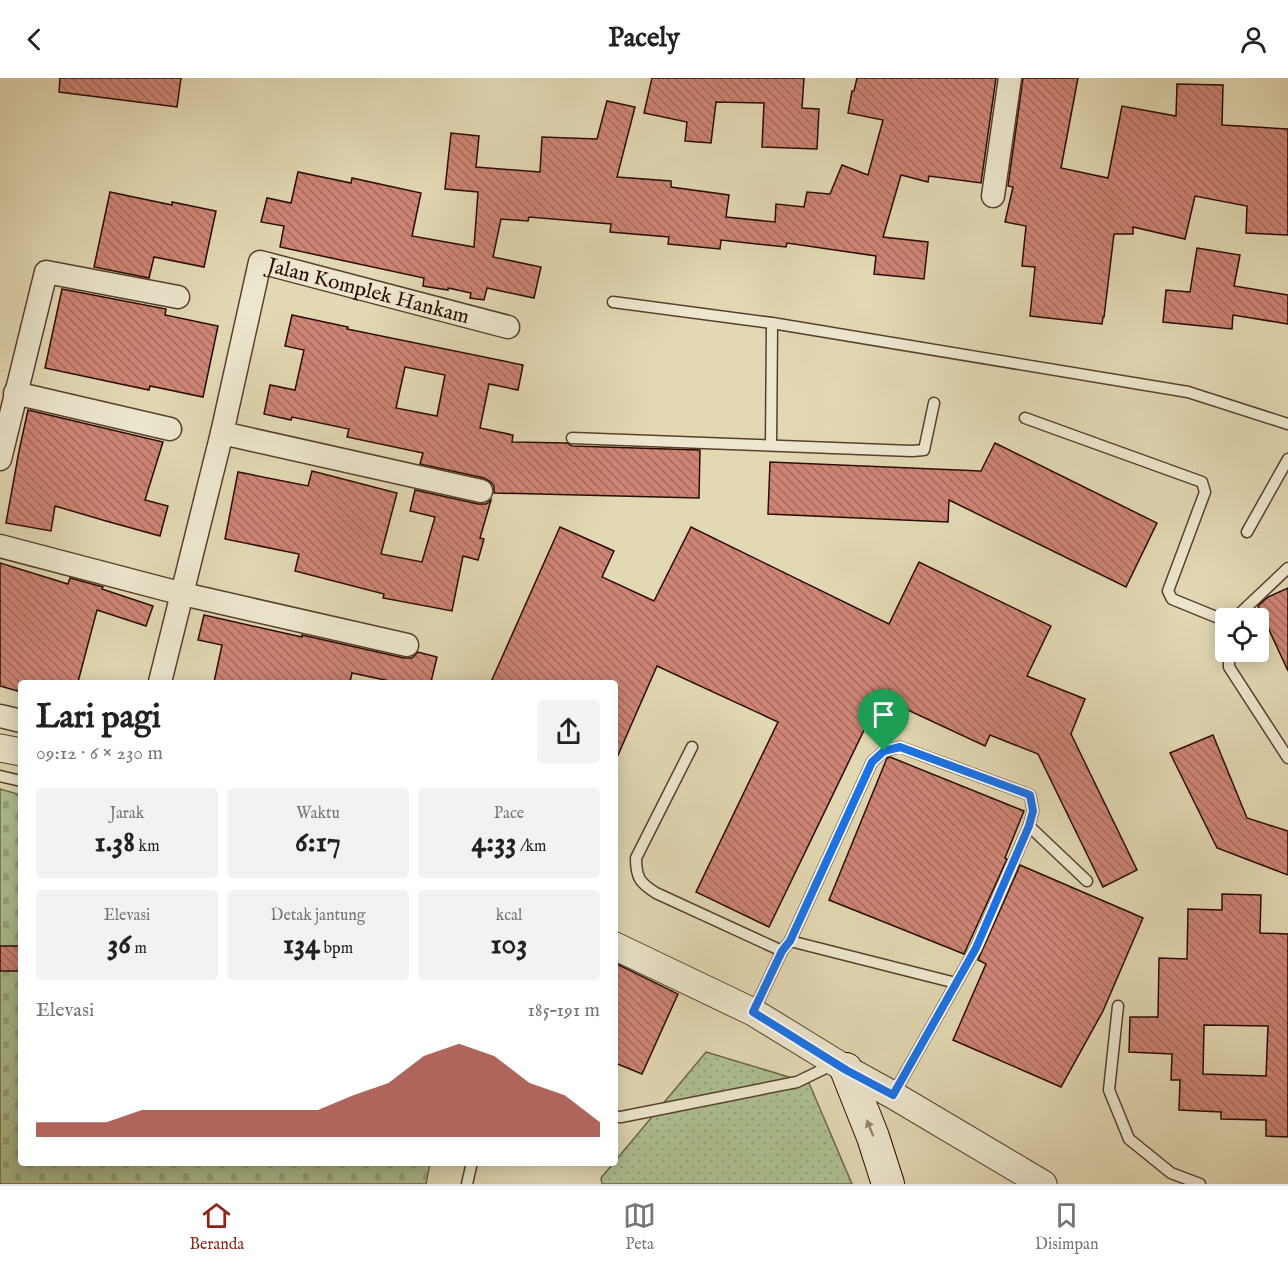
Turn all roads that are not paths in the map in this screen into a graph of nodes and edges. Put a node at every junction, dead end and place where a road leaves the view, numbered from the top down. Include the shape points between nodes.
1 (1010, 78) edge
2 (993, 196) dead end
3 (178, 297) dead end
4 (613, 302) dead end
5 (772, 323) junction
6 (508, 327) dead end
7 (15, 393) junction
8 (934, 403) dead end
9 (1025, 418) dead end
10 (1288, 424) edge
11 (170, 429) dead end
12 (222, 433) junction
13 (573, 438) dead end
14 (771, 446) junction
15 (0, 459) edge
16 (1288, 459) edge
17 (481, 491) dead end
18 (1247, 532) dead end
19 (0, 546) edge
20 (1288, 568) edge
21 (183, 594) junction
22 (1246, 608) edge
23 (1215, 616) edge
24 (407, 645) dead end
25 (1229, 662) edge
26 (161, 680) edge
27 (0, 716) edge
28 (18, 721) edge
29 (692, 747) dead end
30 (0, 748) edge
31 (18, 751) edge
32 (1288, 758) edge
33 (0, 776) edge
34 (18, 780) edge
35 (1029, 826) junction
36 (1087, 881) dead end
37 (790, 941) junction
38 (618, 947) edge
39 (782, 951) junction
40 (956, 983) junction
41 (1118, 1006) dead end
42 (753, 1012) junction
43 (841, 1066) junction
44 (893, 1095) junction
45 (618, 1117) edge
46 (471, 1166) edge
47 (467, 1184) edge
48 (888, 1184) edge
49 (1043, 1184) edge
50 (1200, 1184) edge

1 - 2 street
3 - 7 street via 46,272
4 - 5 lane
5 - 10 lane via 1188,392
5 - 14 lane
6 - 12 street, Jalan Komplek Hankam via 260,262
7 - 11 street
7 - 15 street
8 - 14 lane via 924,450
9 - 23 lane via 1202,482 1205,492 1168,591 1172,598
12 - 17 street
12 - 21 street, Jalan Komplek Hankam
13 - 14 lane
16 - 18 lane
19 - 21 street
20 - 22 lane
21 - 24 street
21 - 26 street, Jalan Komplek Hankam
25 - 32 lane
27 - 28 street
29 - 39 lane via 636,858 636,873 643,885 656,893
30 - 31 street
33 - 34 lane
35 - 36 lane
35 - 37 lane via 1033,811 1030,795 900,747 884,751 872,762
35 - 40 lane via 976,948
37 - 39 lane
37 - 40 lane
38 - 42 street
39 - 42 lane
40 - 44 lane
41 - 50 lane via 1109,1090 1129,1139 1171,1173
42 - 43 street
43 - 44 street
43 - 45 lane via 796,1082
48 -> 43 main road via 873,1137
44 - 49 street
46 - 47 lane

